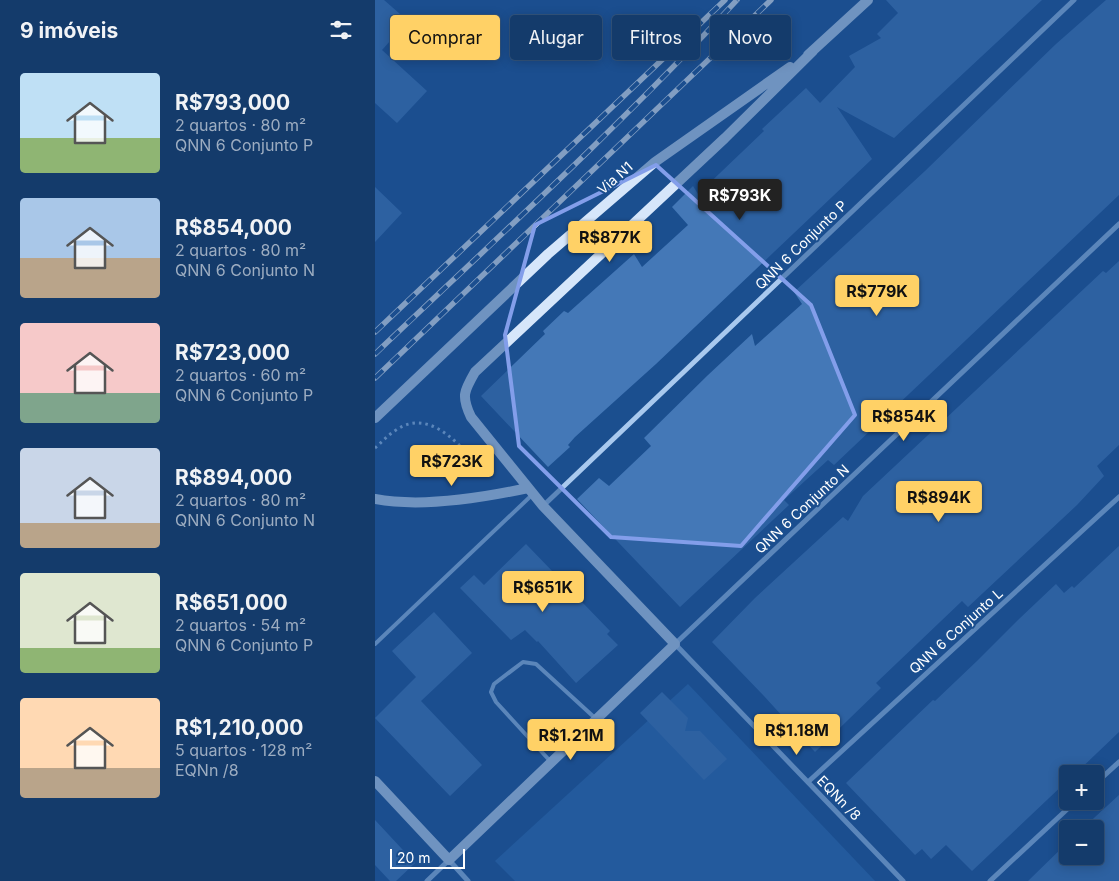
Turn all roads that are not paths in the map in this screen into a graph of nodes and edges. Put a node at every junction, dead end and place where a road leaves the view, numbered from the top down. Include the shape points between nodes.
1 (869, 0) edge
2 (1074, 0) edge
3 (813, 51) junction
4 (1119, 224) edge
5 (375, 418) edge
6 (531, 491) junction
7 (1119, 497) edge
8 (375, 499) edge
9 (543, 506) junction
10 (375, 644) edge
11 (675, 644) junction
12 (597, 720) junction
13 (552, 762) junction
14 (1119, 762) edge
15 (1104, 776) edge
16 (375, 781) edge
17 (808, 782) junction
18 (1066, 810) edge
19 (449, 860) junction
20 (427, 881) edge
21 (468, 881) edge
22 (903, 881) edge
23 (990, 881) edge

1 - 3 street, Via N1
2 - 9 street, QNN 6 Conjunto P
3 - 5 street, Via N1 via 655,162 548,254
3 - 6 street via 475,372 467,386 464,402 471,417
4 - 11 street, QNN 6 Conjunto N
6 - 8 street via 425,502
6 - 9 street
6 - 10 lane
7 - 17 street, QNN 6 Conjunto L
9 - 11 street
11 - 12 street
11 - 17 street, EQNn /8
12 - 13 street
12 - 13 lane via 536,664 523,662 494,684 491,692 496,702
13 - 19 street
14 - 15 street
16 - 19 street
17 - 22 street, EQNn /8
18 - 23 street
19 - 20 street
19 - 21 street

